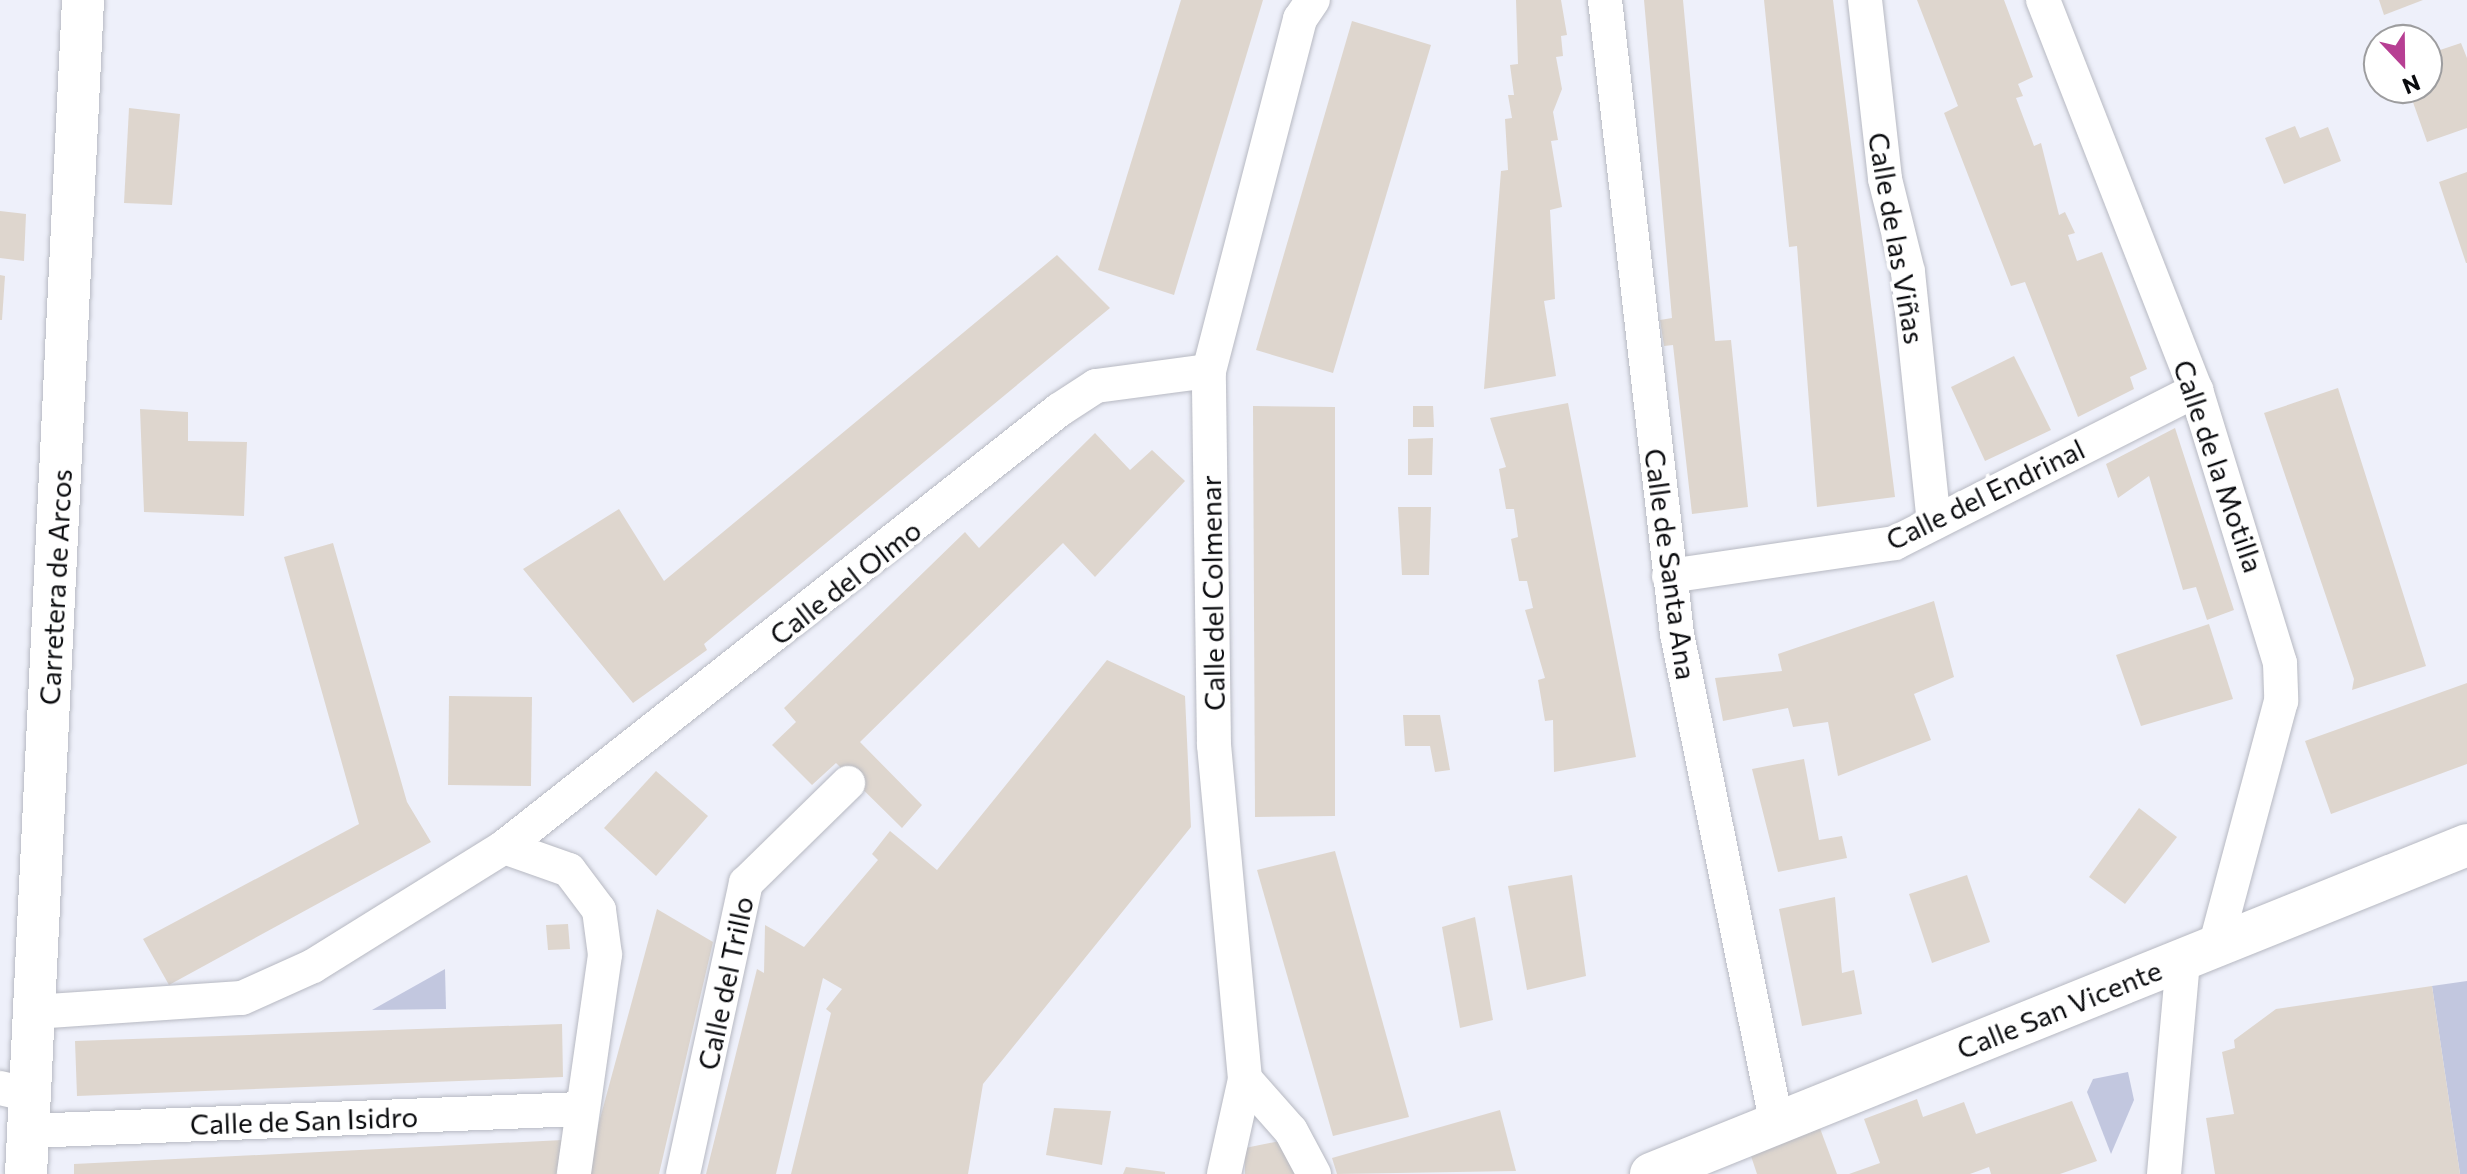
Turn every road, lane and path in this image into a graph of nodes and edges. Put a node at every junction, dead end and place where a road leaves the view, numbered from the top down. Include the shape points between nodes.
1 (83, 0) edge
2 (1605, 0) edge
3 (1865, 0) edge
4 (2043, 0) edge
5 (1306, 10) edge
6 (1209, 371) junction
7 (2196, 390) junction
8 (1934, 523) junction
9 (1669, 576) junction
10 (848, 783) dead end
11 (2467, 845) edge
12 (504, 847) junction
13 (2199, 953) junction
14 (34, 1012) junction
15 (1245, 1079) junction
16 (19, 1105) edge
17 (581, 1109) junction
18 (1776, 1122) junction
19 (26, 1174) edge
20 (574, 1174) edge
21 (683, 1174) edge
22 (1224, 1174) edge
23 (1314, 1174) edge
24 (1651, 1174) edge
25 (2164, 1174) edge

1 - 14 street, Carretera de Arcos
2 - 9 street, Calle de Santa Ana
3 - 8 street, Calle de las Viñas via 1885,179 1908,272
4 - 7 street, Calle de la Motilla
5 - 6 street, Calle del Colmenar
6 - 12 street, Calle del Olmo via 1096,386 1059,410
6 - 15 street, Calle del Colmenar via 1214,745
7 - 8 street, Calle del Endrinal
7 - 13 street, Calle de la Motilla via 2274,631 2281,701
8 - 9 street, Calle del Endrinal via 1887,545
9 - 18 street, Calle de Santa Ana
10 - 21 street, Calle del Trillo via 746,883
11 - 13 street, Calle San Vicente
12 - 14 street, Calle del Olmo via 313,966 242,998
12 - 17 street via 569,870 599,910 605,955
13 - 18 street, Calle San Vicente
13 - 25 street, Calle de la Motilla
14 - 16 street, Carretera de Arcos
15 - 22 street, Calle del Colmenar
15 - 23 street via 1291,1131
16 - 17 street, Calle de San Isidro
16 - 19 street, Carretera de Arcos
17 - 20 street
18 - 24 street, Calle San Vicente

